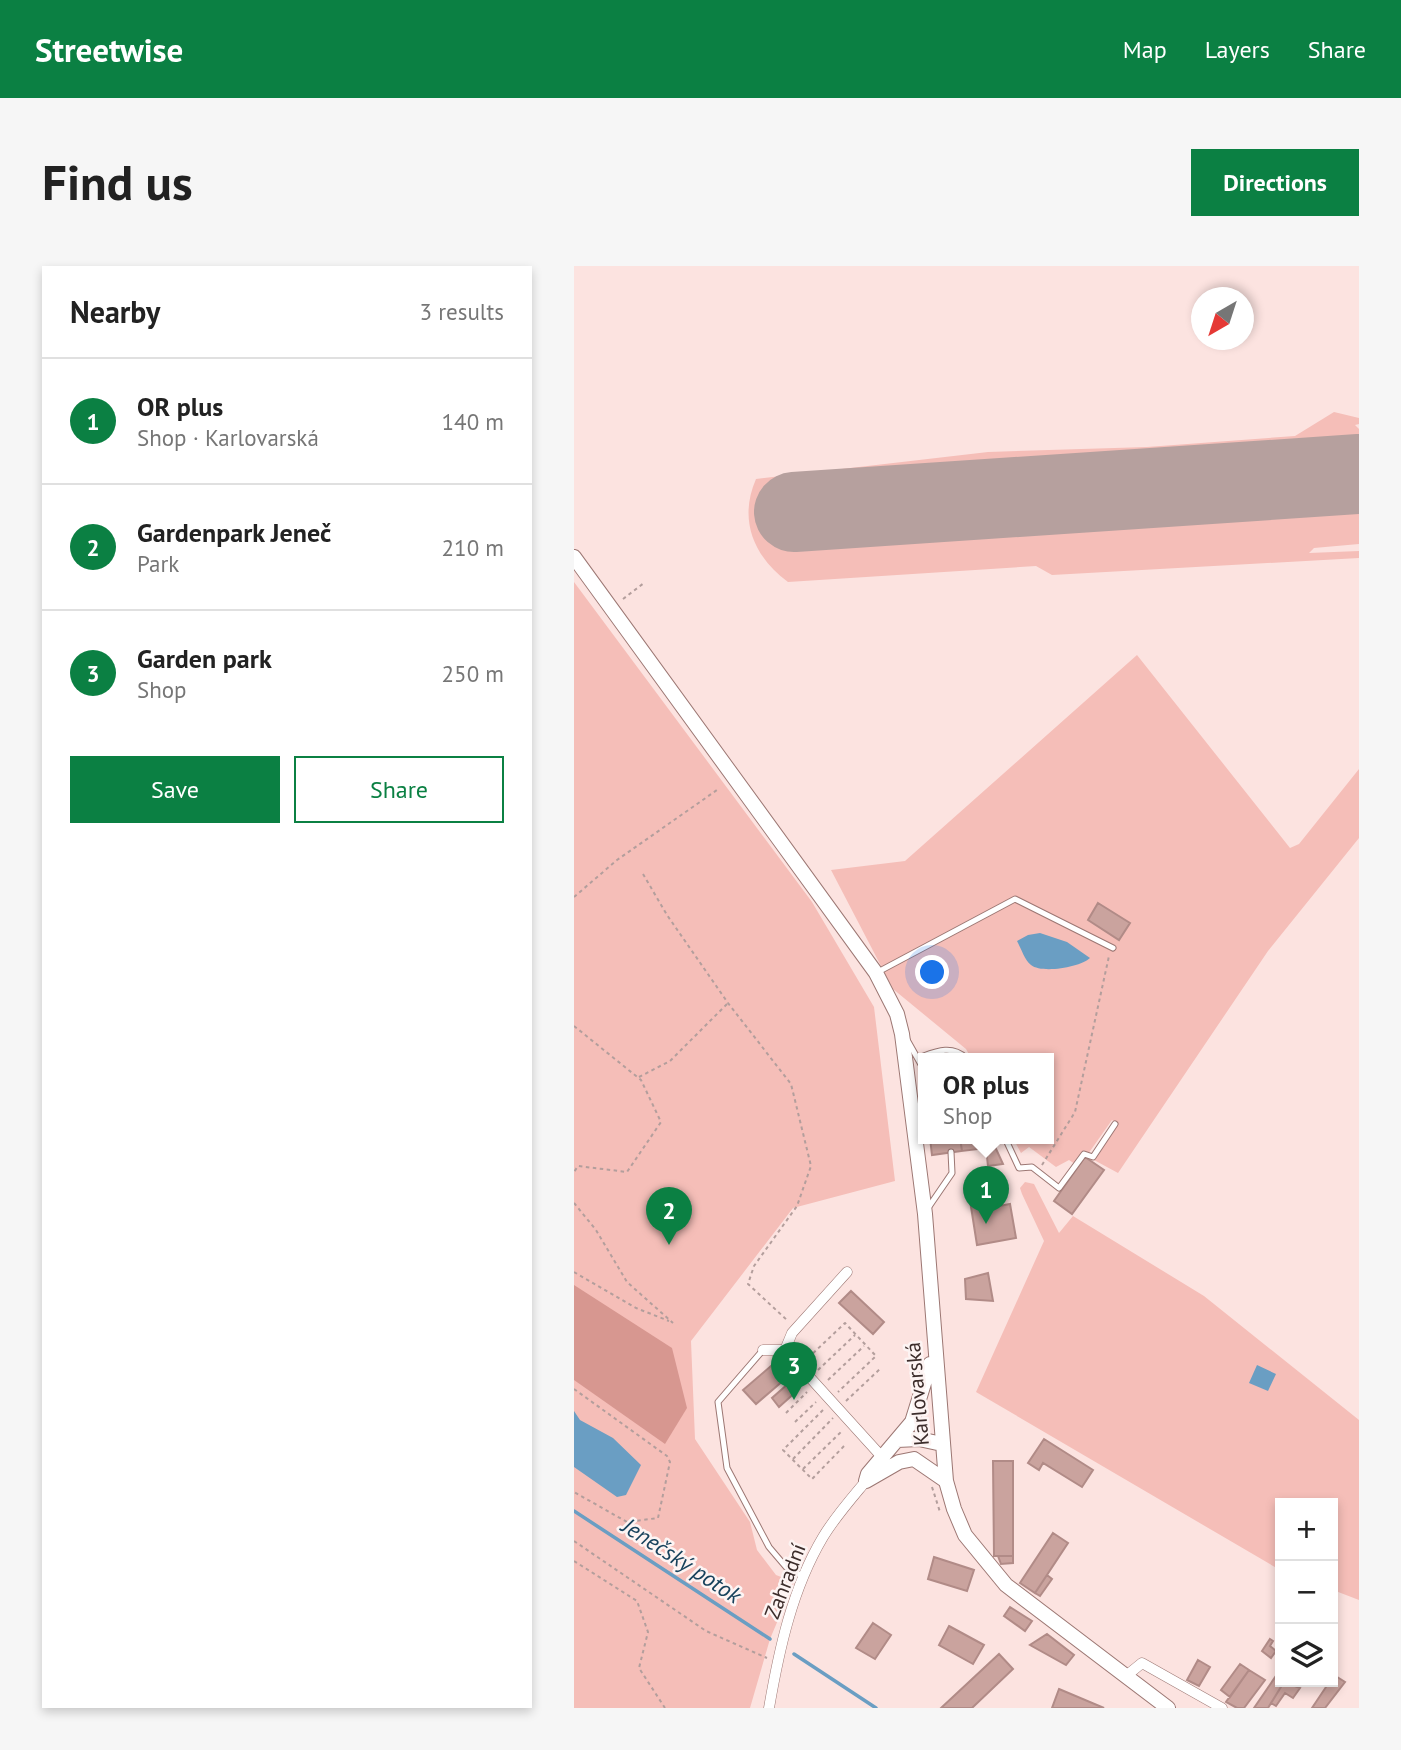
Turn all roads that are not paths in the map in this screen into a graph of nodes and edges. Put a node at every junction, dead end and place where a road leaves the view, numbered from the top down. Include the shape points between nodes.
1 (574, 557) edge
2 (1113, 948) dead end
3 (876, 973) junction
4 (902, 1034) junction
5 (931, 1053) edge
6 (959, 1053) edge
7 (918, 1058) edge
8 (1115, 1124) dead end
9 (1007, 1144) edge
10 (951, 1152) dead end
11 (925, 1214) junction
12 (847, 1272) dead end
13 (933, 1349) junction
14 (763, 1350) joint
15 (785, 1350) junction
16 (897, 1440) junction
17 (942, 1444) junction
18 (882, 1457) junction
19 (914, 1459) junction
20 (866, 1480) junction
21 (946, 1482) junction
22 (802, 1576) junction
23 (1126, 1676) junction
24 (768, 1708) edge
25 (1168, 1708) edge
26 (1222, 1708) edge

1 - 3 main road, Karlovarská
2 - 3 lane via 1015,899
3 - 4 main road, Karlovarská
4 - 7 lane
4 - 11 main road, Karlovarská
5 - 6 lane via 942,1049
8 - 9 lane via 1093,1157 1084,1154 1059,1188 1032,1167 1019,1168
10 - 11 lane via 952,1173
11 - 13 main road, Karlovarská
12 - 15 street via 796,1329
13 - 16 main road via 923,1396 912,1422
13 - 17 main road, Karlovarská
14 - 15 street
14 - 22 lane via 718,1402 727,1468 769,1547 786,1567
15 - 18 street
16 - 17 main road
16 - 18 main road
17 - 19 main road
17 - 21 main road, Karlovarská
18 - 20 main road
19 - 20 main road
19 - 21 main road
20 - 22 street, Zahradní via 824,1535
21 - 23 main road, Karlovarská via 965,1535 998,1578
22 - 24 street, Zahradní
23 - 25 main road, Karlovarská
23 - 26 street via 1142,1663

